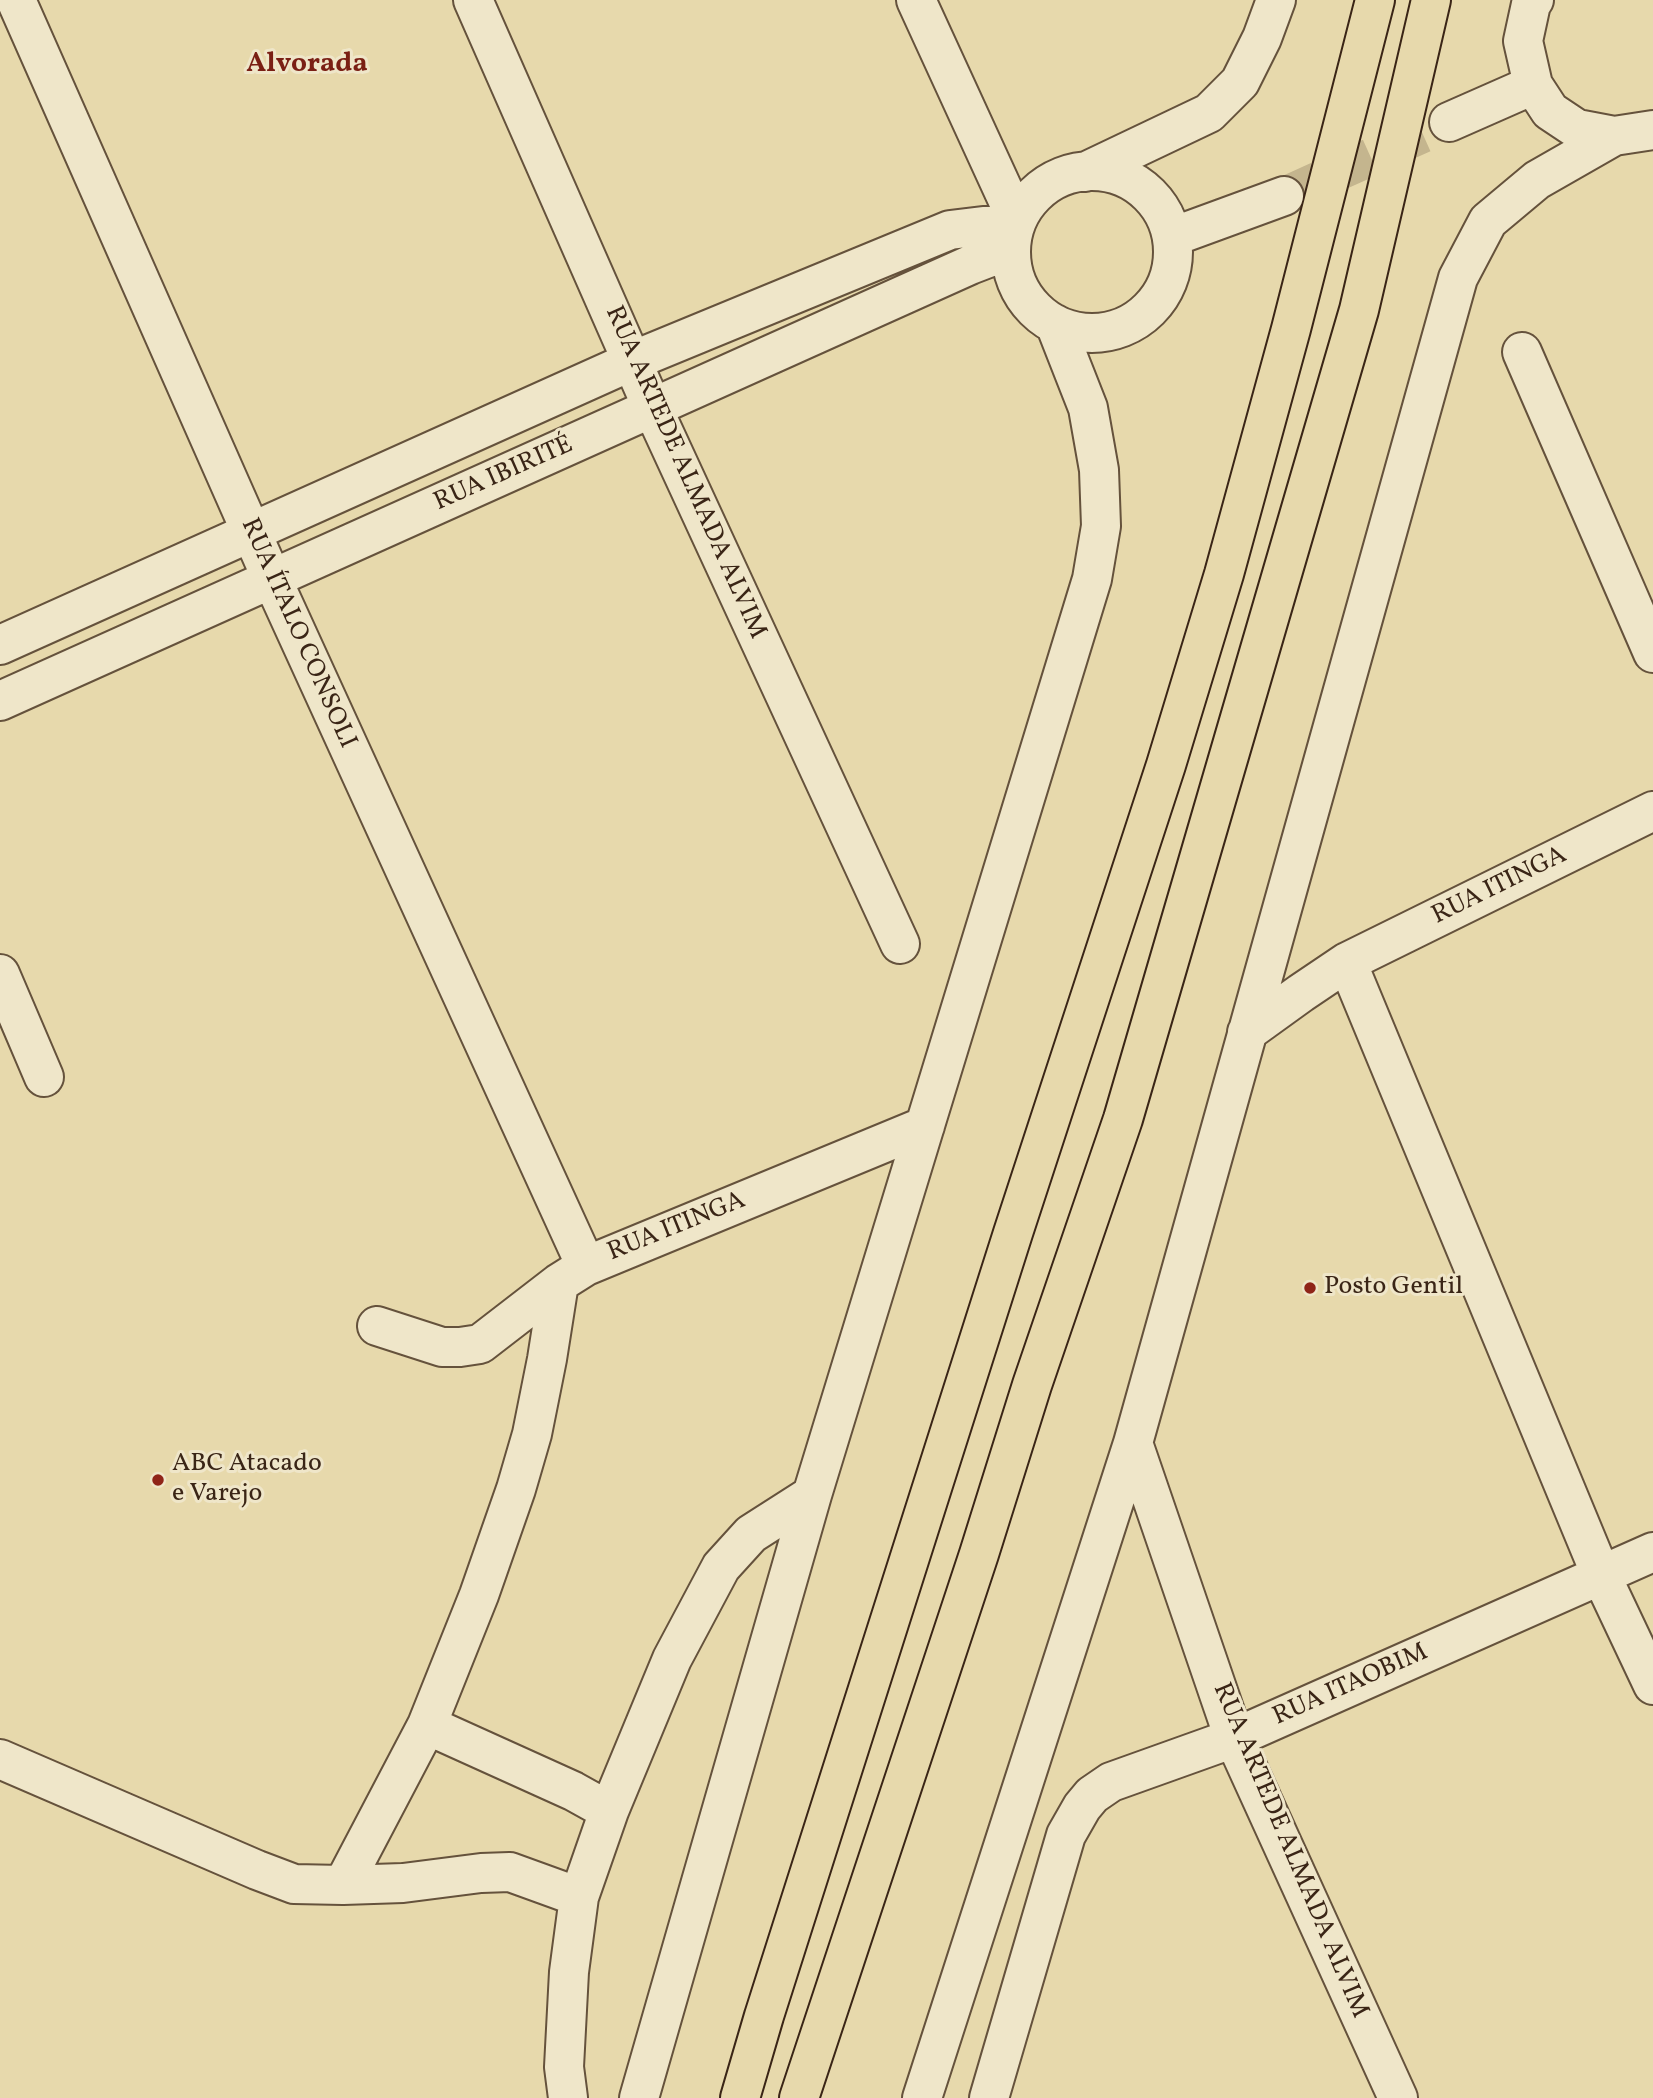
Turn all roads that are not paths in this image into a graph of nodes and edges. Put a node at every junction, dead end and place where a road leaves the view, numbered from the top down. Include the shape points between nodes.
1 (16, 0) edge
2 (473, 0) edge
3 (916, 0) edge
4 (1276, 0) edge
5 (1375, 0) edge
6 (1431, 0) edge
7 (1534, 0) edge
8 (1533, 85) junction
9 (1450, 122) tunnel mouth
10 (1653, 131) edge
11 (1614, 136) junction
12 (1085, 172) junction
13 (1284, 196) tunnel mouth
14 (1013, 231) junction
15 (1172, 237) junction
16 (1055, 324) junction
17 (1522, 352) dead end
18 (632, 361) junction
19 (653, 409) junction
20 (251, 532) junction
21 (272, 579) junction
22 (0, 645) edge
23 (1653, 653) edge
24 (0, 701) edge
25 (1653, 811) edge
26 (900, 944) dead end
27 (1347, 962) junction
28 (0, 974) edge
29 (1247, 1032) junction
30 (44, 1077) dead end
31 (925, 1126) junction
32 (572, 1274) junction
33 (377, 1326) dead end
34 (1133, 1443) junction
35 (812, 1495) junction
36 (1653, 1552) edge
37 (1601, 1575) junction
38 (1653, 1685) edge
39 (427, 1725) junction
40 (1234, 1738) junction
41 (0, 1759) edge
42 (609, 1811) junction
43 (343, 1885) junction
44 (579, 1896) junction
45 (568, 2098) edge
46 (639, 2098) edge
47 (740, 2098) edge
48 (799, 2098) edge
49 (922, 2098) edge
50 (989, 2098) edge
51 (1398, 2098) edge

1 - 20 street, RUA ÍTALO CONSOLI
2 - 18 street, RUA ARTEDE ALMADA ALVIM
3 - 14 street
4 - 12 street via 1240,82 1209,113
5 - 47 highway via 1291,330 1178,727
6 - 48 highway via 1359,310 1123,1119
7 - 8 street via 1523,41
8 - 9 street
8 - 11 street via 1550,111 1577,129
10 - 11 street
11 - 29 street via 1537,180 1488,220 1458,278
12 - 14 street via 1040,187 1026,201
12 - 15 street via 1109,173 1132,181 1151,195
13 - 15 street
14 - 16 street via 1012,273 1037,312
14 - 18 street, RUA IBIRITÉ via 984,226 950,230
14 - 19 street, RUA IBIRITÉ via 970,265
15 - 16 street via 1169,283 1142,319 1099,332
16 - 31 street via 1088,408 1099,470 1101,526 1092,579
17 - 23 street
18 - 19 street, RUA ARTEDE ALMADA ALVIM
18 - 20 street, RUA IBIRITÉ
19 - 21 street, RUA IBIRITÉ
19 - 26 street, RUA ARTEDE ALMADA ALVIM
20 - 21 street, RUA ÍTALO CONSOLI
20 - 22 street, RUA IBIRITÉ
21 - 24 street, RUA IBIRITÉ
21 - 32 street, RUA ÍTALO CONSOLI
25 - 27 street, RUA ITINGA
27 - 29 street, RUA ITINGA
27 - 37 street
28 - 30 street
29 - 34 street
31 - 32 street, RUA ITINGA
31 - 35 street
32 - 33 street, RUA ITINGA via 480,1344 442,1347
32 - 39 street via 516,1489
34 - 40 street, RUA ARTEDE ALMADA ALVIM
34 - 49 street
35 - 42 street via 751,1534 721,1567 672,1659
35 - 46 street
36 - 37 street, RUA ITAOBIM
37 - 38 street
37 - 40 street, RUA ITAOBIM
39 - 42 street
39 - 43 street
40 - 50 street, RUA ITAOBIM via 1111,1782 1082,1807 1066,1835
40 - 51 street, RUA ARTEDE ALMADA ALVIM
41 - 43 street via 294,1884
42 - 44 street
43 - 44 street via 510,1872
44 - 45 street via 569,1972 564,2067

